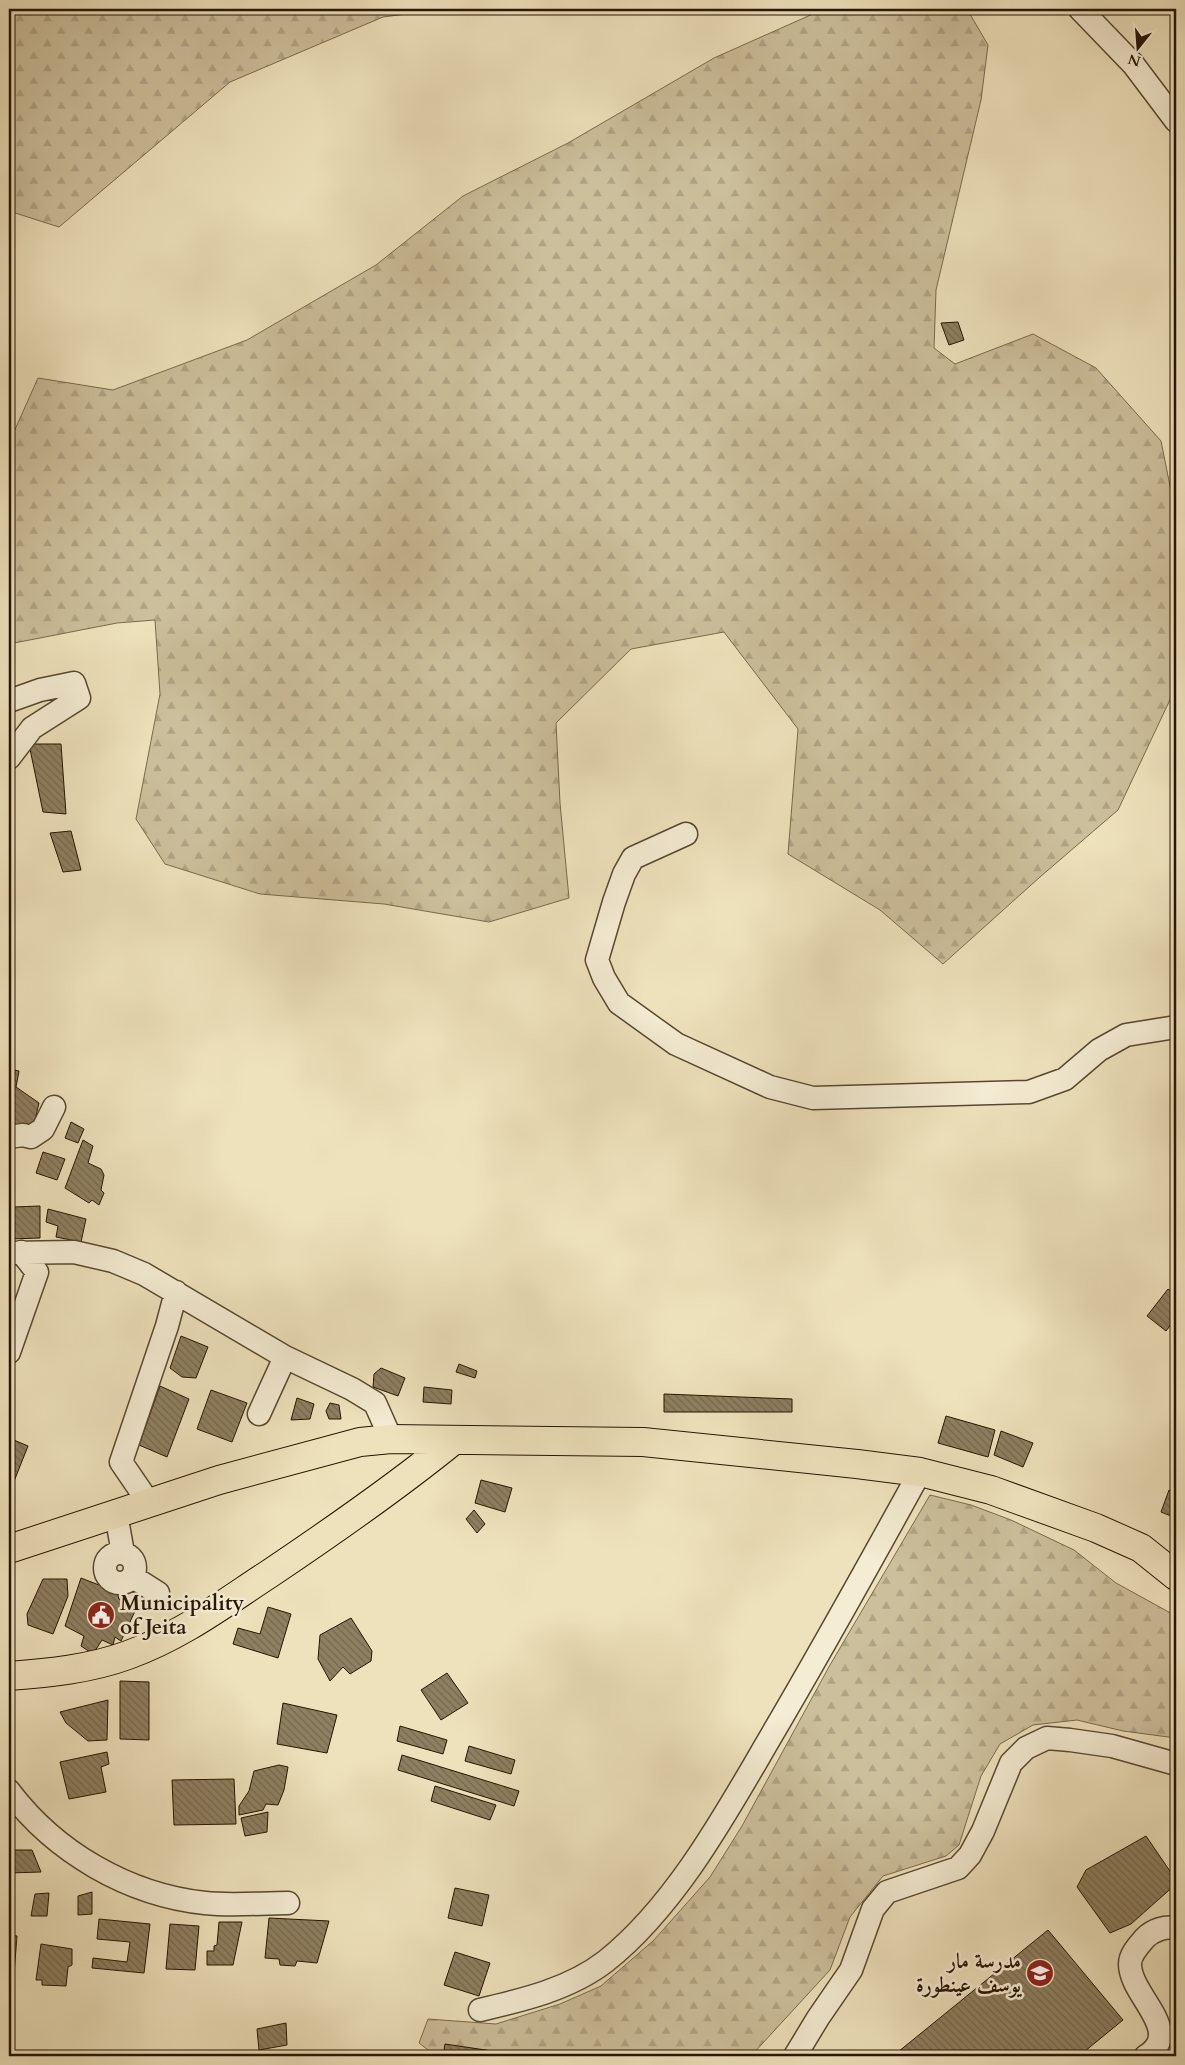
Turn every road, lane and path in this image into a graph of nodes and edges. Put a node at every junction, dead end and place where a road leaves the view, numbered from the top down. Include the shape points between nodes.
1 (1080, 9) edge
2 (1176, 121) edge
3 (9, 701) edge
4 (9, 758) edge
5 (686, 834) dead end
6 (1176, 1027) edge
7 (54, 1107) dead end
8 (9, 1137) edge
9 (15, 1252) edge
10 (176, 1292) junction
11 (9, 1352) edge
12 (285, 1357) junction
13 (259, 1414) dead end
14 (391, 1439) junction
15 (454, 1440) junction
16 (920, 1472) junction
17 (400, 1482) junction
18 (149, 1503) junction
19 (116, 1514) junction
20 (9, 1549) edge
21 (1176, 1576) edge
22 (158, 1593) dead end
23 (9, 1676) edge
24 (1176, 1764) edge
25 (9, 1791) edge
26 (288, 1903) dead end
27 (1176, 1928) edge
28 (480, 2010) dead end
29 (795, 2056) edge
30 (1146, 2056) edge

1 - 2 street via 1133,64
3 - 4 street via 74,683 79,698 32,728
5 - 6 street via 634,858 624,874 597,960 619,1003 676,1044 770,1087 813,1098 1029,1092 1065,1080 1098,1050 1126,1035
7 - 8 street via 43,1129 31,1137
9 - 10 street via 74,1252 113,1260
9 - 11 street via 37,1272
10 - 12 street
10 - 18 street via 120,1462
12 - 13 street
12 - 14 street via 375,1403
14 - 15 highway
14 - 17 highway via 402,1452 404,1461
14 - 18 highway via 360,1442 219,1480
15 - 16 highway via 642,1442
15 - 17 highway
16 - 21 highway via 991,1490 1096,1528 1141,1548
16 - 28 street via 831,1634 722,1819 676,1886 643,1926 606,1961 571,1982
17 - 23 highway via 312,1546 194,1624 128,1655 76,1669
18 - 19 highway
19 - 20 highway
19 - 22 street via 123,1553 136,1565 133,1577
24 - 29 street via 1112,1746 1070,1740 1047,1738 1026,1748 1011,1763 983,1831 970,1855 958,1868 887,1892 873,1909 851,1970
25 - 26 street via 39,1826 71,1852 129,1884 169,1898 206,1903
27 - 30 street via 1167,1926 1150,1933 1136,1947 1129,1964 1134,1980 1163,2029 1158,2050

